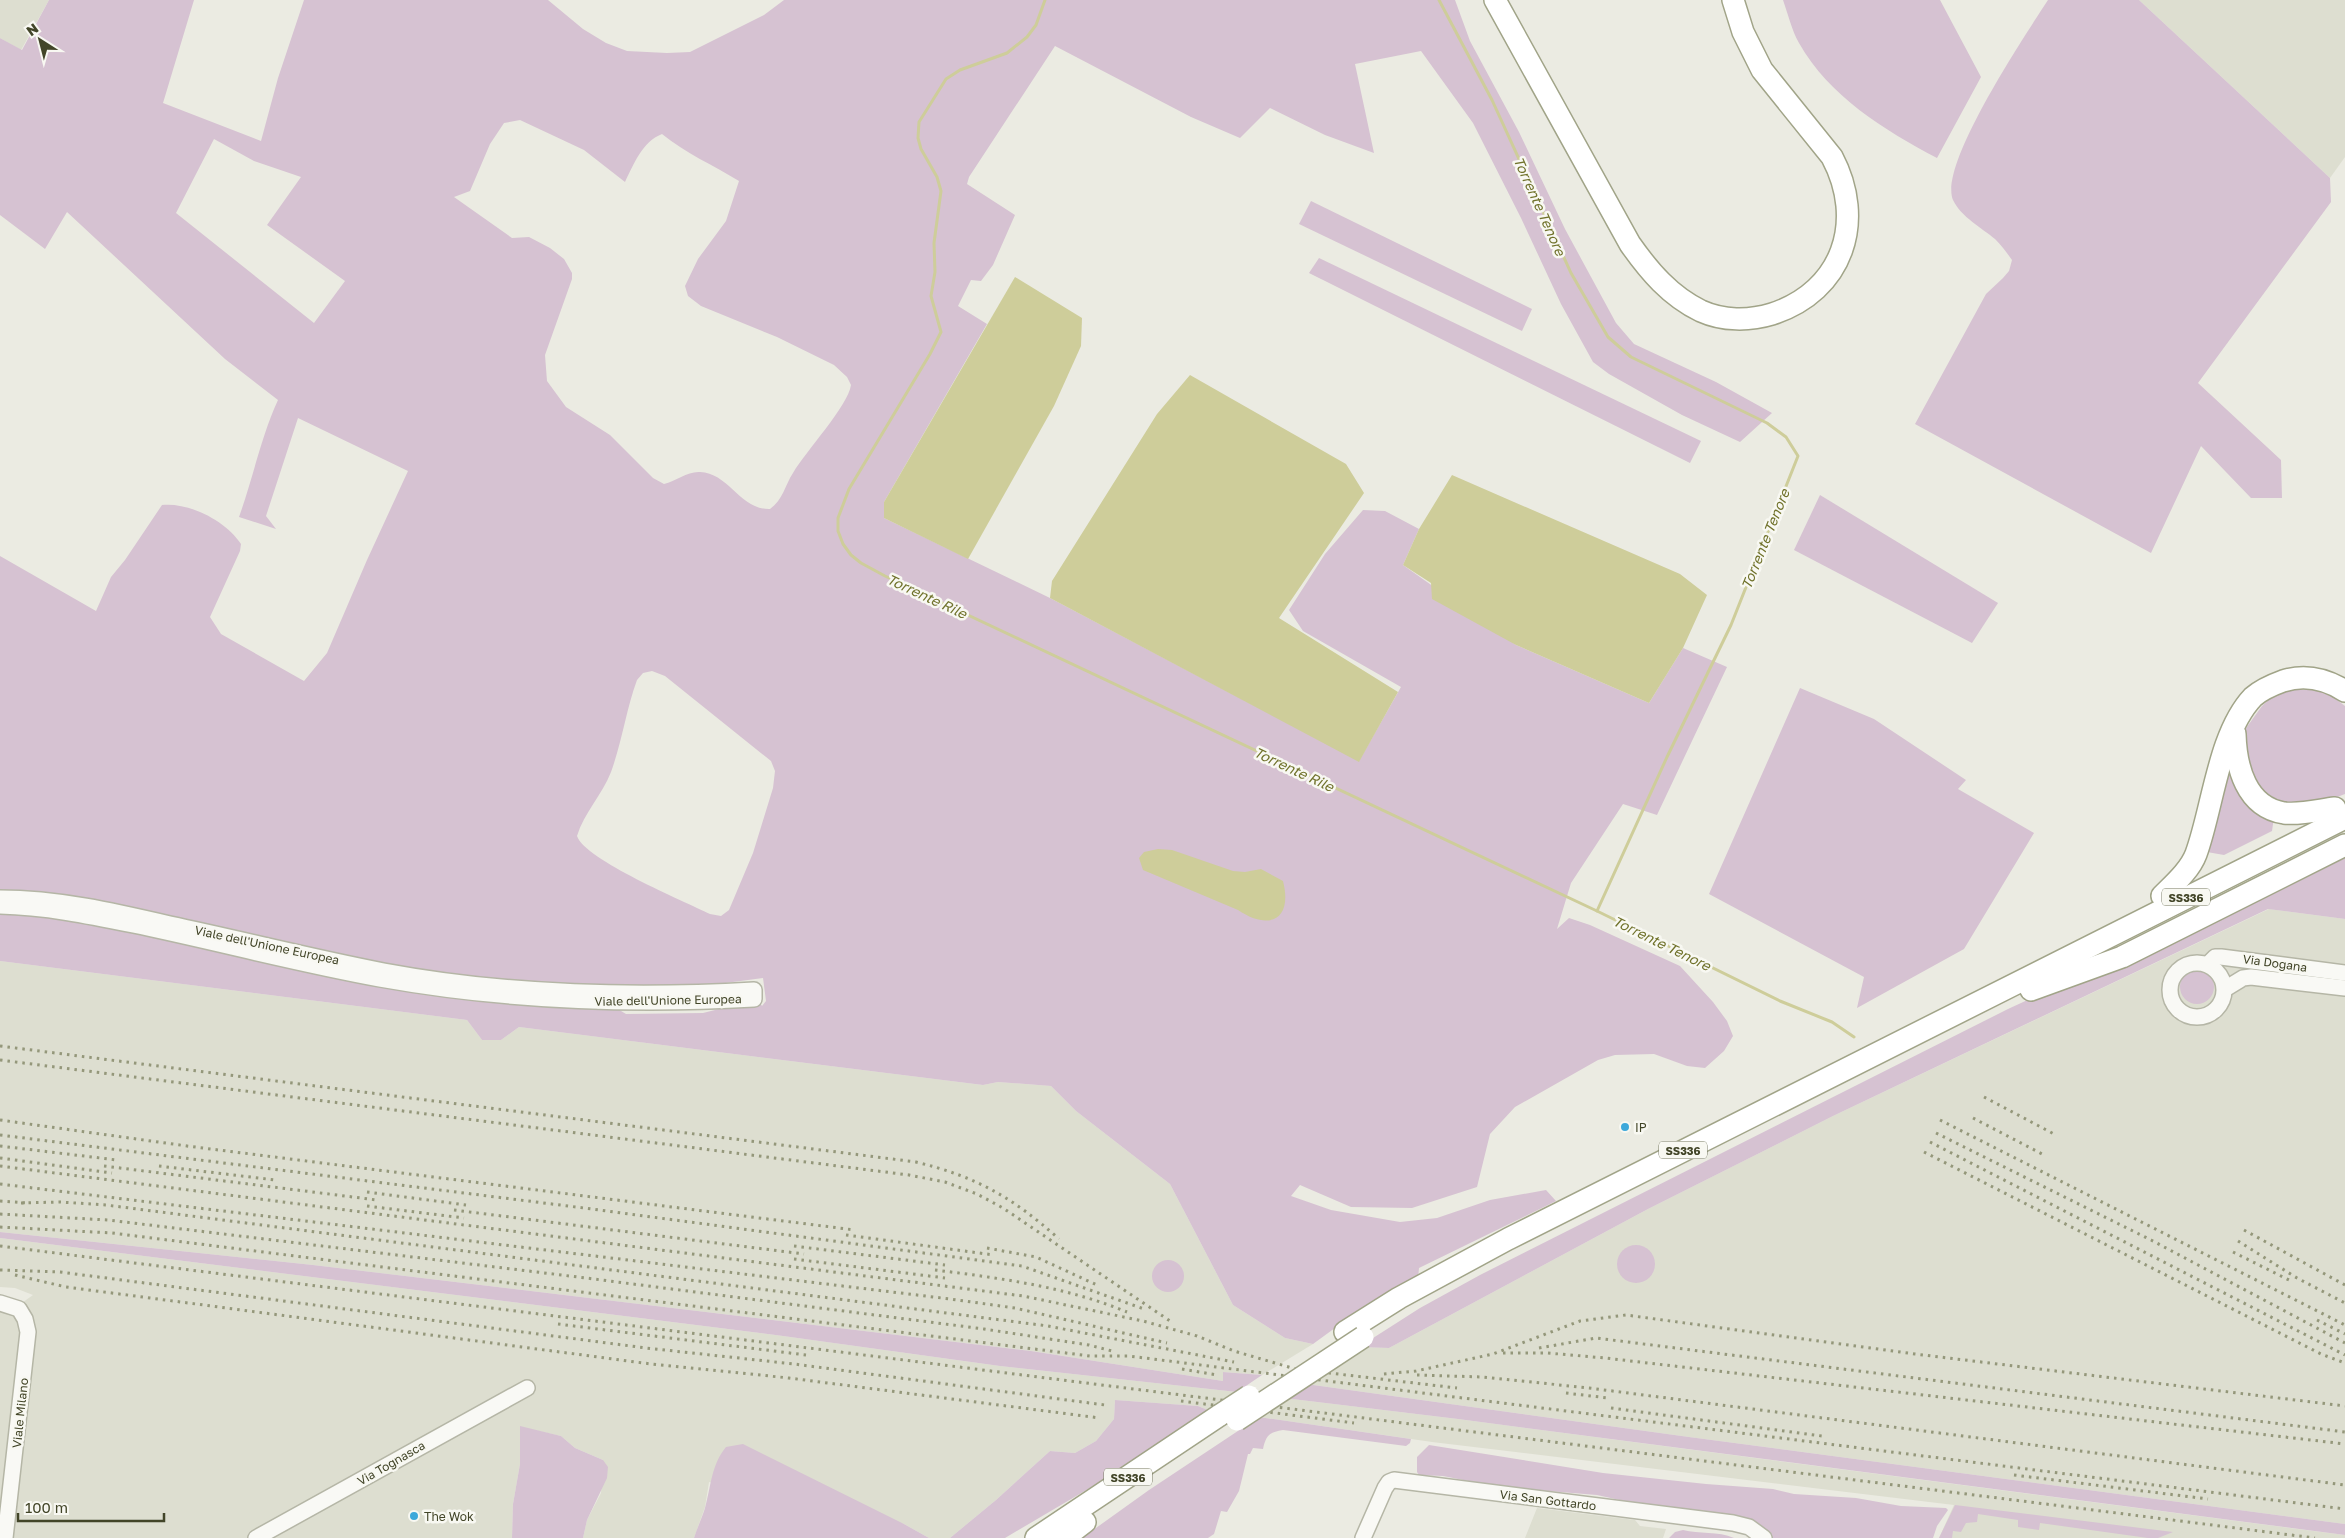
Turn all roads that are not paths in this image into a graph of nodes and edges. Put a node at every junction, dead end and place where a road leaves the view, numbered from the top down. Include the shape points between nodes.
1 (1495, 0) edge
2 (1735, 5) edge
3 (2345, 691) edge
4 (2235, 726) junction
5 (2342, 810) edge
6 (2345, 832) edge
7 (2345, 845) edge
8 (2162, 896) junction
9 (0, 898) edge
10 (0, 906) edge
11 (2208, 964) junction
12 (2345, 972) edge
13 (2029, 984) junction
14 (2224, 988) junction
15 (2345, 988) edge
16 (0, 1303) edge
17 (527, 1388) dead end
18 (1081, 1516) junction
19 (5, 1538) edge
20 (256, 1538) edge
21 (1024, 1538) edge
22 (1036, 1538) edge
23 (1062, 1538) edge
24 (1363, 1538) edge
25 (1764, 1538) edge

1 - 2 highway via 1630,244 1646,267 1683,301 1702,312 1728,319 1758,318 1805,298 1832,270 1846,239 1848,219 1848,202 1839,171 1824,145 1762,70 1743,32
3 - 4 highway via 2331,682 2311,678 2290,679 2269,686 2254,696
4 - 5 highway via 2236,758 2243,781 2266,806 2284,813
4 - 8 highway via 2195,856
5 - 8 highway
5 - 13 highway, SS336
6 - 13 highway, SS336
7 - 13 highway via 2122,957
8 - 13 highway via 2105,925
9 - 10 street, Viale dell'Unione Europea via 78,904 384,971 441,980 576,993 689,995 754,990 754,998 693,1002 587,1001 494,995 379,979 78,914
11 - 12 street, Via Dogana via 2215,957 2220,957
11 - 14 street via 2221,976
11 - 14 street, Via Dogana via 2197,962 2178,969 2169,988 2172,1002 2185,1015 2205,1016 2221,1003
13 - 18 highway, SS336, bridge via 1354,1335
14 - 15 street, Via Dogana via 2251,977
16 - 19 street, Viale Milano via 19,1309 28,1332
17 - 20 street, Via Tognasca
18 - 21 highway
18 - 22 highway, SS336
18 - 23 highway
24 - 25 street, Via San Gottardo via 1385,1488 1394,1480 1733,1523 1749,1527

